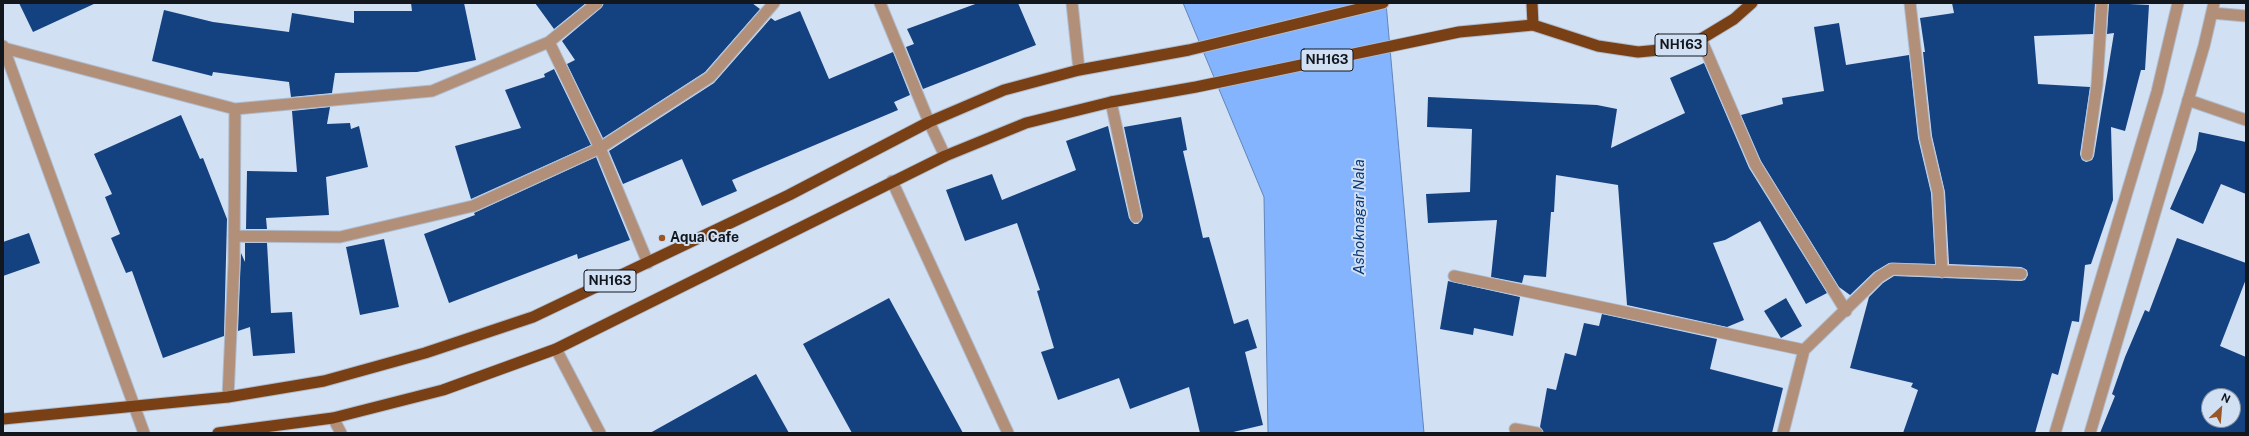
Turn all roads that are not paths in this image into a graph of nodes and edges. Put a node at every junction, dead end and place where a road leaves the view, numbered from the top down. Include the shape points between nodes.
1 (597, 3) edge
2 (774, 3) edge
3 (880, 3) edge
4 (1072, 3) edge
5 (1383, 3) edge
6 (1532, 3) edge
7 (1752, 3) edge
8 (1910, 3) edge
9 (2102, 3) edge
10 (2178, 3) edge
11 (2213, 8) edge
12 (2246, 16) edge
13 (1533, 25) junction
14 (1701, 39) junction
15 (549, 42) junction
16 (3, 47) edge
17 (1079, 70) junction
18 (2188, 100) junction
19 (1111, 102) junction
20 (235, 109) junction
21 (2246, 120) edge
22 (929, 122) junction
23 (600, 148) junction
24 (2087, 155) dead end
25 (945, 156) junction
26 (892, 181) junction
27 (1136, 217) dead end
28 (234, 236) junction
29 (648, 263) junction
30 (1942, 272) junction
31 (2021, 274) dead end
32 (1454, 276) dead end
33 (1846, 311) junction
34 (556, 349) junction
35 (1804, 350) junction
36 (228, 396) junction
37 (134, 405) junction
38 (333, 418) junction
39 (3, 419) edge
40 (1515, 429) dead end
41 (266, 431) edge
42 (144, 433) edge
43 (218, 433) edge
44 (341, 433) edge
45 (600, 433) edge
46 (1008, 433) edge
47 (1537, 433) edge
48 (1783, 433) edge
49 (2055, 433) edge
50 (2090, 433) edge

1 - 15 street
2 - 23 street via 710,77
3 - 22 street
4 - 17 street
5 - 17 highway, NH163 via 1189,50
6 - 13 highway
7 - 14 highway, NH163 via 1734,19
8 - 30 street via 1926,137 1938,192
9 - 24 street via 2097,85
10 - 49 street via 2157,92
11 - 12 street
11 - 18 street
13 - 14 highway, NH163 via 1598,46 1638,52 1670,49
13 - 19 highway, NH163 via 1459,32 1196,87
14 - 33 street via 1755,164
15 - 20 street via 432,91
15 - 23 street
16 - 20 street
16 - 37 street
17 - 22 highway, NH163 via 1004,90
18 - 21 street
18 - 50 street
19 - 25 highway, NH163 via 1026,123
19 - 27 street
20 - 28 street
22 - 25 street
22 - 29 highway, NH163 via 789,195
23 - 28 street via 473,206 340,237
23 - 29 street
25 - 26 highway, NH163
26 - 34 highway, NH163
26 - 46 street
28 - 36 street
29 - 36 highway, NH163 via 534,317 425,353 324,381
30 - 31 street
30 - 33 street via 1892,269 1879,277
32 - 35 street
33 - 35 street
34 - 38 highway, NH163 via 443,390
34 - 45 street
35 - 48 street
36 - 37 highway, NH163
37 - 39 highway, NH163
37 - 42 street
38 - 41 highway, NH163
38 - 44 street
40 - 47 street
41 - 43 highway, NH163

